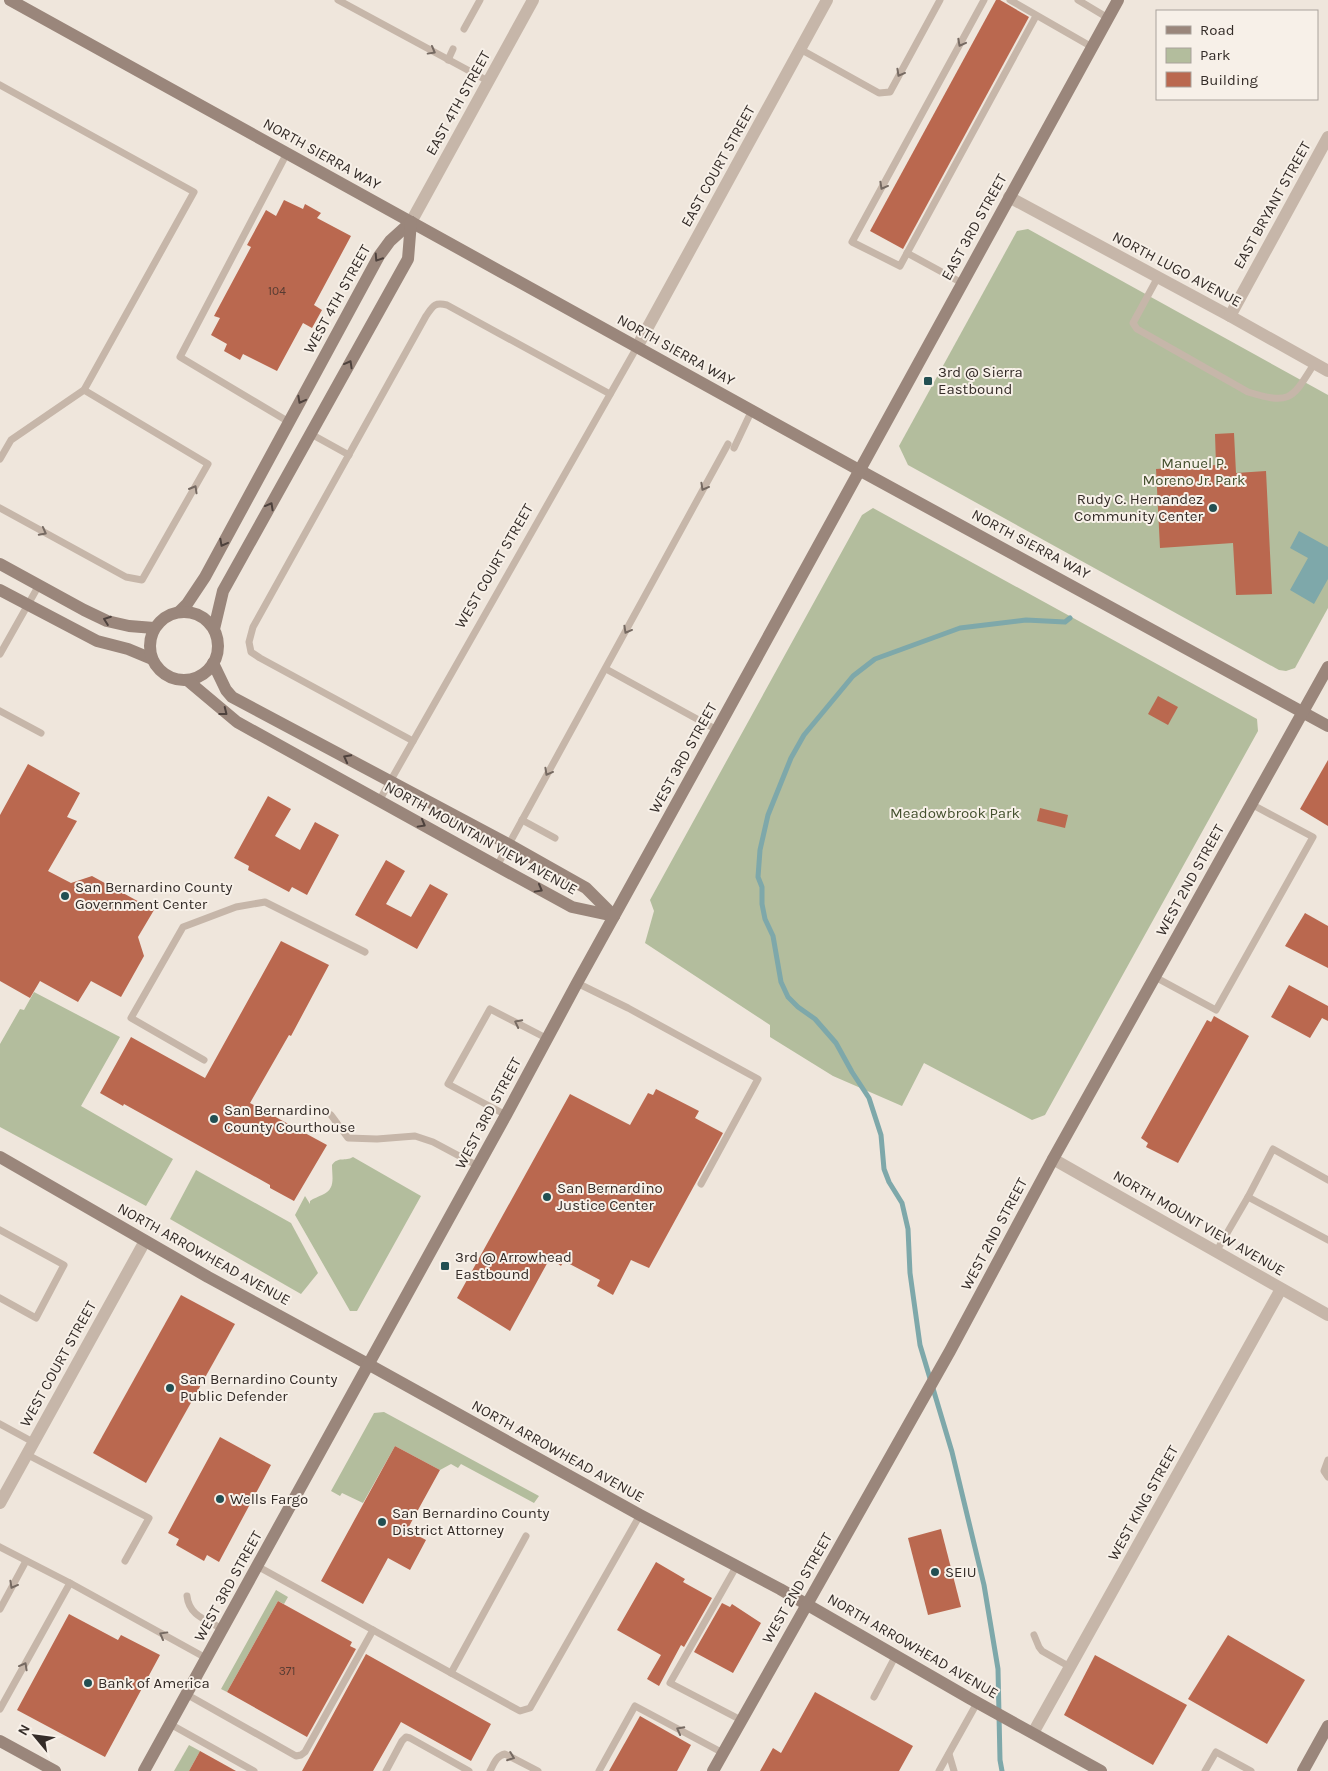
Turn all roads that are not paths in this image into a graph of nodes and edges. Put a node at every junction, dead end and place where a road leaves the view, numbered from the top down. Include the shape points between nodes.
1 (10, 0) edge
2 (338, 0) edge
3 (480, 0) edge
4 (533, 0) edge
5 (828, 0) edge
6 (940, 0) edge
7 (984, 0) edge
8 (1010, 0) edge
9 (1078, 0) edge
10 (1118, 0) edge
11 (1036, 16) junction
12 (1108, 18) junction
13 (464, 29) dead end
14 (1092, 47) junction
15 (453, 49) dead end
16 (800, 50) junction
17 (448, 60) junction
18 (488, 82) junction
19 (0, 86) edge
20 (1328, 137) edge
21 (287, 153) junction
22 (1009, 197) junction
23 (411, 222) junction
24 (907, 253) junction
25 (1158, 277) junction
26 (962, 283) junction
27 (1230, 316) junction
28 (637, 347) junction
29 (1314, 364) junction
30 (1328, 371) edge
31 (84, 390) junction
32 (610, 394) junction
33 (752, 410) junction
34 (289, 422) junction
35 (311, 434) junction
36 (349, 455) junction
37 (0, 459) edge
38 (859, 470) junction
39 (0, 508) edge
40 (0, 564) edge
41 (39, 585) junction
42 (0, 590) edge
43 (28, 605) junction
44 (179, 612) junction
45 (154, 628) junction
46 (214, 629) junction
47 (1, 650) edge
48 (152, 659) junction
49 (213, 663) junction
50 (1328, 667) edge
51 (606, 668) junction
52 (187, 680) junction
53 (0, 711) edge
54 (1302, 712) junction
55 (1328, 726) edge
56 (717, 730) junction
57 (41, 732) dead end
58 (413, 741) junction
59 (390, 782) junction
60 (379, 801) junction
61 (1251, 804) junction
62 (522, 820) junction
63 (555, 838) dead end
64 (508, 844) junction
65 (497, 866) junction
66 (614, 916) junction
67 (365, 952) dead end
68 (1155, 976) junction
69 (577, 982) junction
70 (546, 1038) junction
71 (204, 1060) dead end
72 (331, 1115) dead end
73 (506, 1115) junction
74 (0, 1157) edge
75 (1053, 1159) junction
76 (478, 1166) junction
77 (1328, 1180) edge
78 (701, 1184) dead end
79 (1248, 1196) junction
80 (0, 1230) edge
81 (1328, 1240) edge
82 (146, 1241) junction
83 (1216, 1252) junction
84 (1281, 1289) junction
85 (0, 1298) edge
86 (1328, 1315) edge
87 (368, 1364) junction
88 (0, 1424) edge
89 (33, 1442) junction
90 (26, 1454) junction
91 (1328, 1460) edge
92 (1328, 1477) edge
93 (0, 1503) edge
94 (640, 1515) junction
95 (526, 1536) dead end
96 (0, 1547) edge
97 (26, 1561) junction
98 (125, 1562) dead end
99 (257, 1566) junction
100 (736, 1567) junction
101 (70, 1583) junction
102 (187, 1596) dead end
103 (807, 1604) junction
104 (0, 1609) edge
105 (222, 1629) junction
106 (373, 1630) junction
107 (1034, 1635) dead end
108 (896, 1656) junction
109 (206, 1658) junction
110 (1070, 1667) junction
111 (451, 1673) junction
112 (186, 1694) junction
113 (874, 1697) dead end
114 (973, 1700) junction
115 (0, 1709) edge
116 (741, 1720) junction
117 (170, 1724) junction
118 (1328, 1726) edge
119 (1033, 1734) junction
120 (0, 1741) edge
121 (723, 1753) junction
122 (949, 1754) junction
123 (55, 1771) edge
124 (144, 1771) edge
125 (254, 1771) edge
126 (386, 1771) edge
127 (469, 1771) edge
128 (490, 1771) edge
129 (538, 1771) edge
130 (599, 1771) edge
131 (713, 1771) edge
132 (939, 1771) edge
133 (954, 1771) edge
134 (1101, 1771) edge
135 (1205, 1771) edge
136 (1251, 1771) edge
137 (1303, 1771) edge

1 - 21 street, NORTH SIERRA WAY
2 -> 17 lane
3 - 13 lane
4 - 18 street, EAST 4TH STREET
5 - 16 street, EAST COURT STREET
6 -> 16 lane via 890,92 879,93
7 -> 24 lane via 852,242 900,266
8 - 11 lane
9 - 12 lane
10 - 12 street, EAST 3RD STREET
11 - 14 lane
11 - 24 lane
12 - 14 street, EAST 3RD STREET
14 - 22 street, EAST 3RD STREET
15 - 17 lane
16 - 28 street, EAST COURT STREET
17 - 18 lane
18 - 23 street, EAST 4TH STREET
19 - 31 lane via 194,192
20 - 27 street, EAST BRYANT STREET
21 - 23 street, NORTH SIERRA WAY
21 - 34 lane via 180,357
22 - 25 street, NORTH LUGO AVENUE
22 - 26 street, EAST 3RD STREET
23 - 28 street, NORTH SIERRA WAY
23 -> 34 street, WEST 4TH STREET via 378,256
35 -> 23 street via 408,259
24 - 26 lane
25 - 27 street, NORTH LUGO AVENUE
25 - 29 lane via 1133,323 1137,330 1233,384 1266,398 1282,400 1297,391
26 - 38 street, EAST 3RD STREET
27 - 29 street, NORTH LUGO AVENUE
28 - 32 lane, WEST COURT STREET
28 - 33 street, NORTH SIERRA WAY
29 - 30 street, NORTH LUGO AVENUE
31 - 37 lane via 11,440
39 -> 31 lane via 126,577 142,580 208,464
32 - 36 lane via 439,303 432,306 426,316
32 - 58 lane, WEST COURT STREET
33 - 38 street, NORTH SIERRA WAY
33 -> 51 lane
34 -> 44 street, WEST 4TH STREET via 205,577
35 - 36 lane
46 -> 35 street via 223,590
36 - 58 lane via 253,627 248,642 251,652 260,658
38 - 54 street, NORTH SIERRA WAY
38 - 56 street, WEST 3RD STREET
40 - 41 street
41 - 43 lane
45 -> 41 street via 107,620
42 - 43 street
43 - 47 lane
43 - 48 street via 97,641
44 - 45 street via 162,619
44 - 46 street via 196,614
45 - 48 street via 150,643
46 - 49 street via 218,640
48 - 52 street via 166,675
49 - 52 street via 202,674
59 -> 49 street, NORTH MOUNTAIN VIEW AVENUE via 232,697
50 - 54 street, WEST 2ND STREET
51 - 56 lane
51 -> 62 lane
52 -> 60 street, NORTH MOUNTAIN VIEW AVENUE via 237,722
53 - 57 lane
54 - 55 street, NORTH SIERRA WAY
54 - 61 street, WEST 2ND STREET
56 - 66 street, WEST 3RD STREET
58 - 59 lane, WEST COURT STREET
59 - 60 lane, WEST COURT STREET
59 - 64 street, NORTH MOUNTAIN VIEW AVENUE
60 -> 65 street, NORTH MOUNTAIN VIEW AVENUE
61 - 68 street, WEST 2ND STREET
61 - 68 lane via 1312,837 1216,1010
62 - 63 lane
62 - 64 lane
64 - 65 lane
64 - 66 street, NORTH MOUNTAIN VIEW AVENUE via 586,888
65 -> 66 street, NORTH MOUNTAIN VIEW AVENUE via 572,907
66 - 69 street, WEST 3RD STREET
67 - 71 lane via 265,902 236,907 183,927 131,1018
68 - 75 street, WEST 2ND STREET
69 - 70 street, WEST 3RD STREET
69 - 78 lane via 758,1079
70 - 73 street, WEST 3RD STREET
70 -> 73 lane via 490,1008 448,1084
72 - 76 lane via 348,1138 415,1136
73 - 76 street, WEST 3RD STREET
74 - 82 street, NORTH ARROWHEAD AVENUE
75 - 83 street, NORTH MOUNT VIEW AVENUE
75 - 103 street, WEST 2ND STREET via 912,1420
76 - 87 street, WEST 3RD STREET
77 - 79 lane via 1273,1149
79 - 81 lane
79 - 83 lane
80 - 85 lane via 64,1264 36,1318
82 - 87 street, NORTH ARROWHEAD AVENUE
82 - 89 street, WEST COURT STREET
83 - 84 street, NORTH MOUNT VIEW AVENUE
84 - 86 street, NORTH MOUNT VIEW AVENUE
84 - 110 street, WEST KING STREET
87 - 94 street, NORTH ARROWHEAD AVENUE
87 - 99 street, WEST 3RD STREET
88 - 89 lane
89 - 90 street, WEST COURT STREET
90 - 93 street, WEST COURT STREET
90 - 98 lane via 149,1518
91 - 92 lane via 1324,1471
94 - 100 street, NORTH ARROWHEAD AVENUE
94 - 111 lane via 530,1708 520,1711
95 - 111 lane
96 - 97 lane
97 - 101 lane
97 -> 104 lane
99 - 105 street, WEST 3RD STREET
99 - 106 lane
100 - 103 street, NORTH ARROWHEAD AVENUE
100 - 116 lane via 670,1682
109 -> 101 lane
115 -> 101 lane
102 - 105 lane via 192,1612
103 - 108 street, NORTH ARROWHEAD AVENUE
103 - 116 street, WEST 2ND STREET
105 - 109 street, WEST 3RD STREET
106 - 111 lane
106 - 112 lane via 301,1755 296,1756
107 - 110 lane via 1042,1651
108 - 113 lane
108 - 114 street, NORTH ARROWHEAD AVENUE
109 - 112 street, WEST 3RD STREET
110 - 119 street, WEST KING STREET
112 - 117 street, WEST 3RD STREET
114 - 119 street, NORTH ARROWHEAD AVENUE
114 - 122 lane
116 - 121 street, WEST 2ND STREET
117 - 124 street, WEST 3RD STREET
117 - 125 lane
118 - 137 street
119 - 134 street, NORTH ARROWHEAD AVENUE
120 - 123 street
121 -> 130 lane via 635,1706
121 - 131 street, WEST 2ND STREET
122 - 132 lane
122 - 133 lane
126 - 127 lane via 406,1738
128 -> 129 lane via 500,1755 505,1754
135 - 136 lane via 1216,1752

